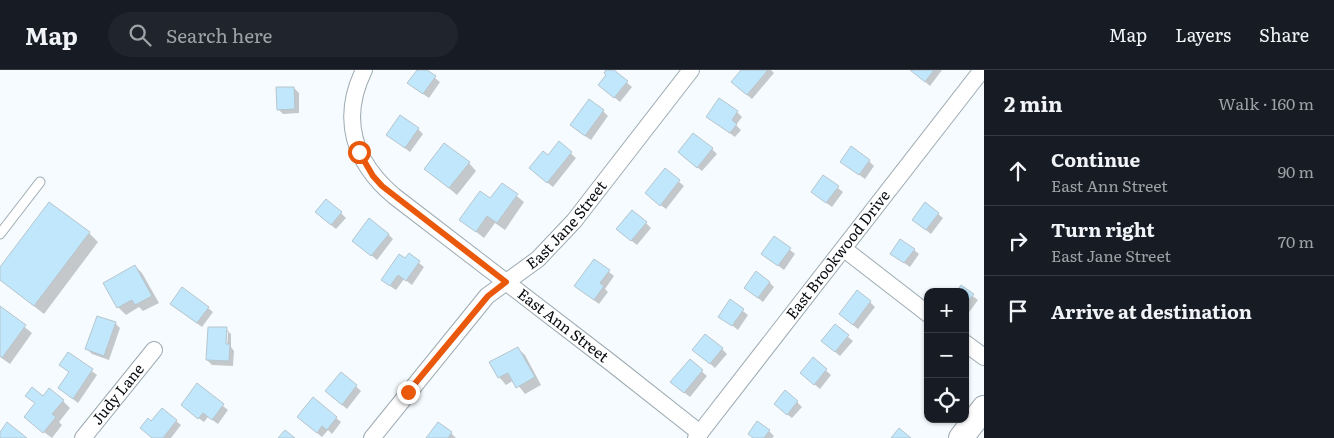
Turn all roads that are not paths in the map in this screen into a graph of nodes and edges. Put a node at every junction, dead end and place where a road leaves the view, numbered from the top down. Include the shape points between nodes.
1 (364, 70) edge
2 (691, 70) edge
3 (982, 70) edge
4 (40, 182) dead end
5 (0, 234) edge
6 (844, 249) junction
7 (506, 282) junction
8 (924, 311) edge
9 (969, 346) edge
10 (154, 350) dead end
11 (984, 357) edge
12 (984, 408) edge
13 (698, 436) edge
14 (83, 438) edge
15 (372, 438) edge
16 (961, 438) edge

1 - 7 street, East Ann Street via 354,92 352,128 359,152 373,176 394,196
2 - 7 street, East Jane Street via 574,221 538,259
3 - 6 street, East Brookwood Drive
4 - 5 lane
6 - 8 street
6 - 13 street, East Brookwood Drive
7 - 13 street, East Ann Street via 617,367
7 - 15 street, East Jane Street via 488,296
9 - 11 street
10 - 14 street, Judy Lane
12 - 16 street

